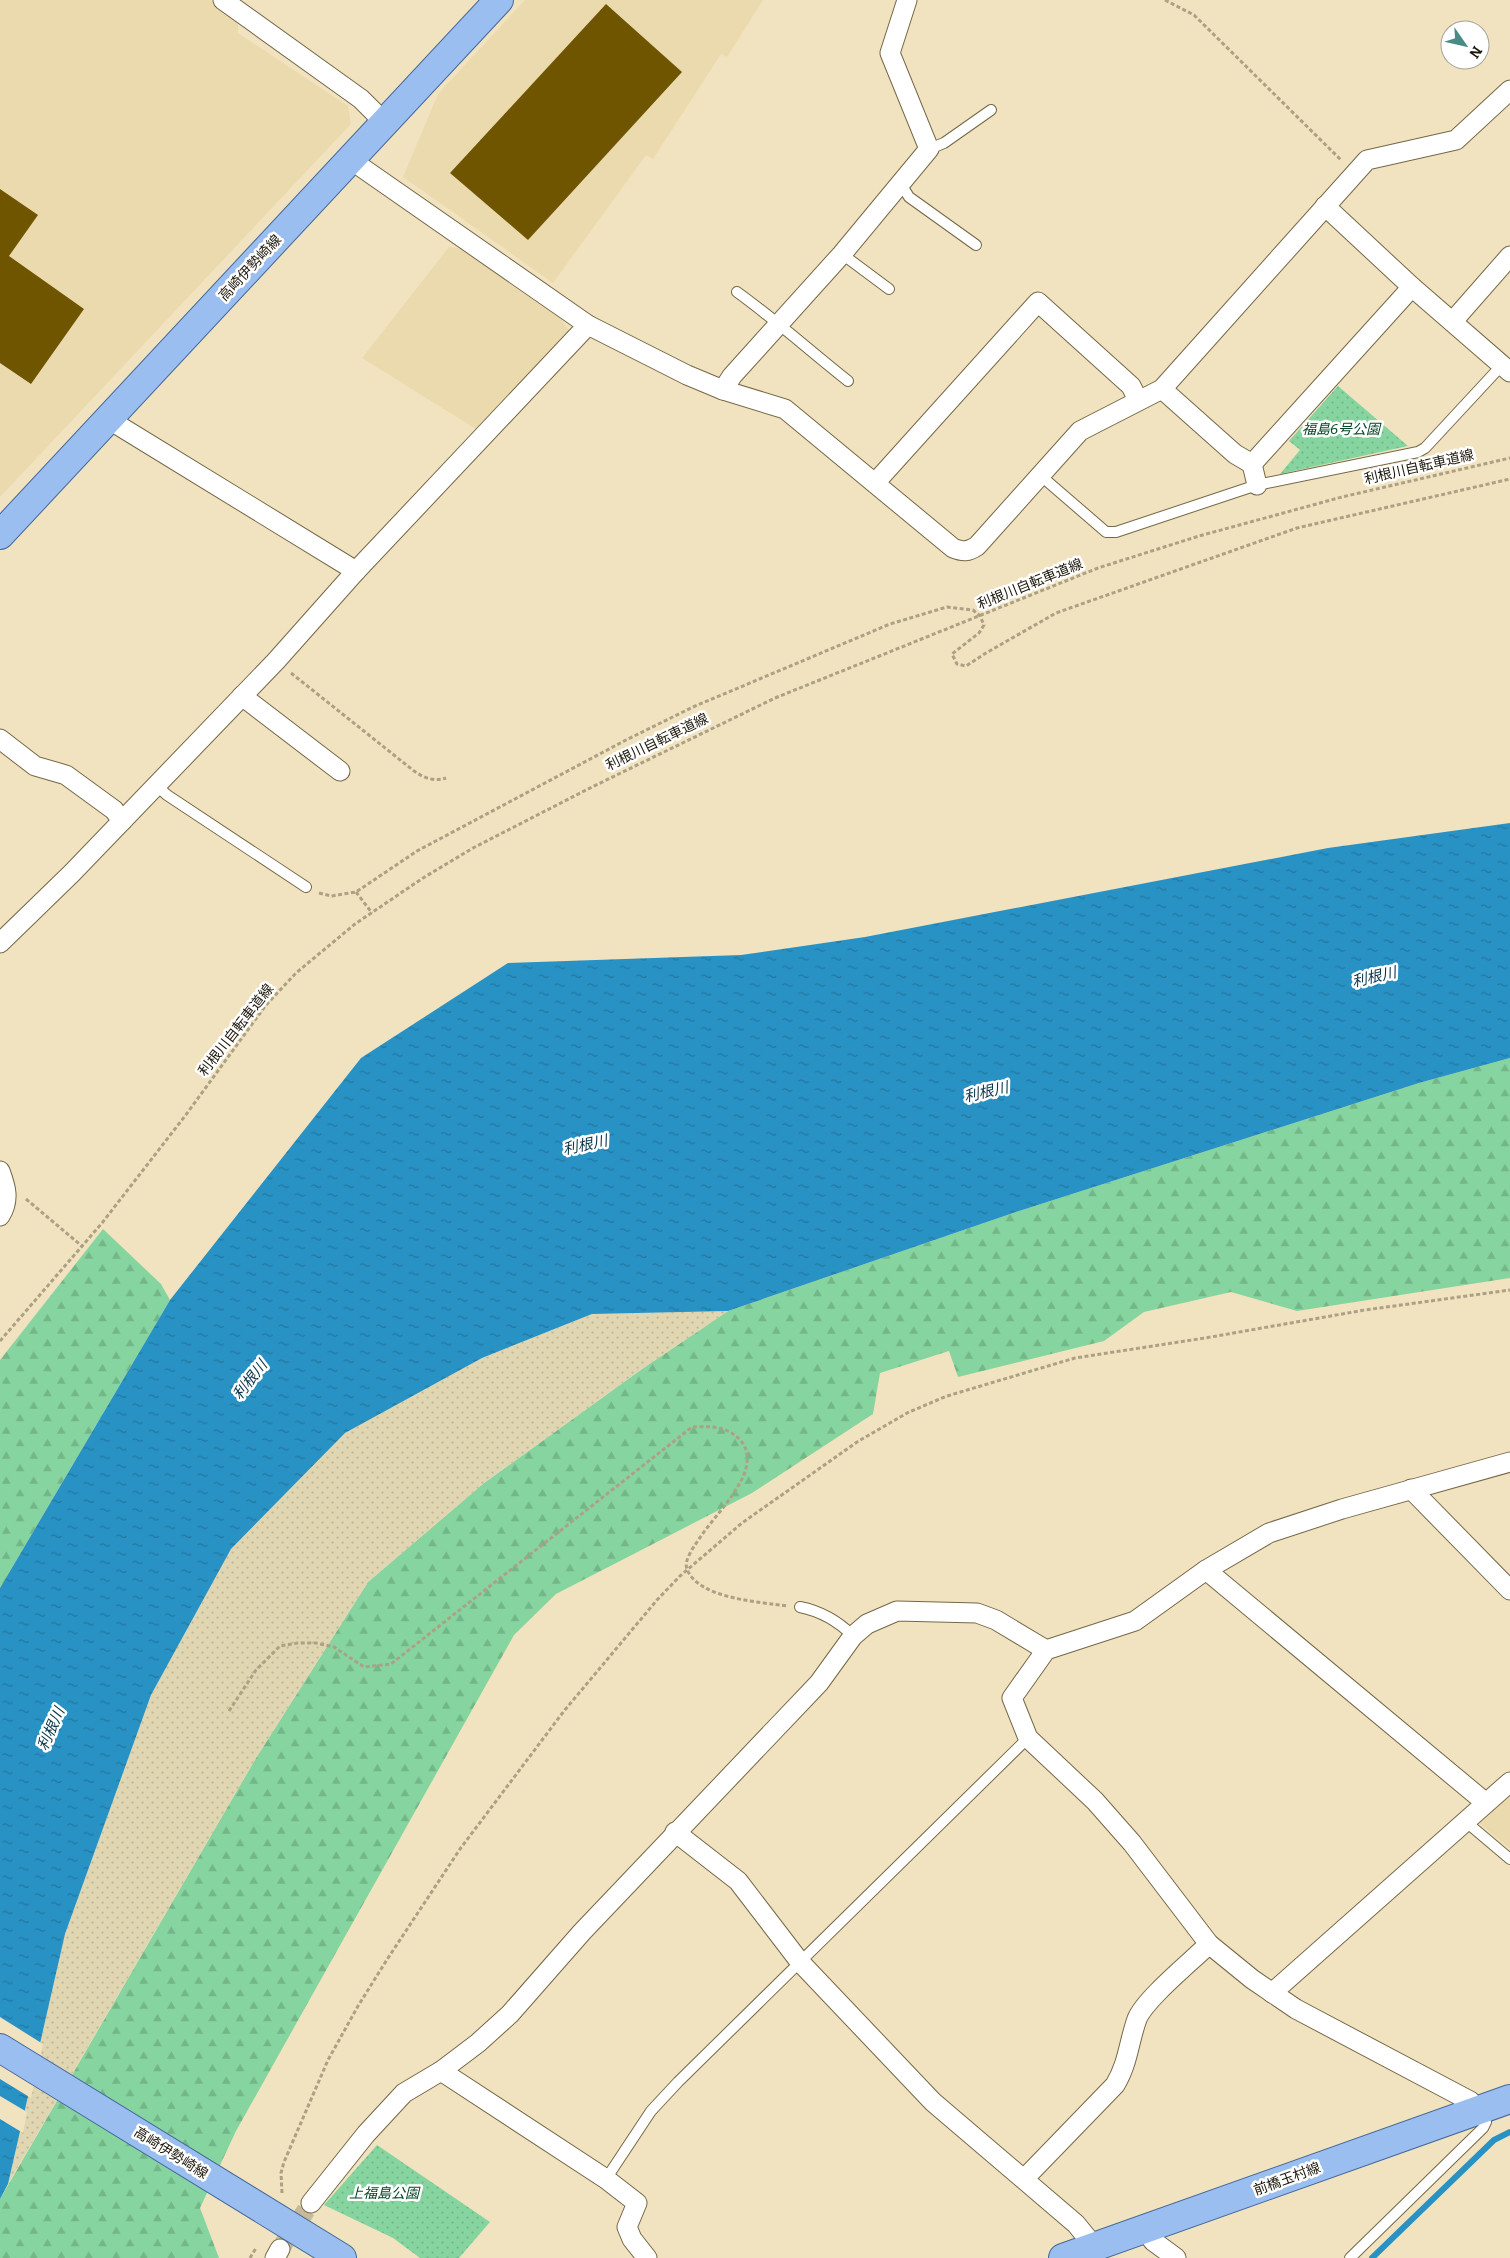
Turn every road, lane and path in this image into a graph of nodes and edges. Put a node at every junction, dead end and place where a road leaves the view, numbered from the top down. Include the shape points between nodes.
1 (223, 0) edge
2 (499, 0) edge
3 (907, 0) edge
4 (1165, 0) edge
5 (1510, 90) edge
6 (991, 110) dead end
7 (385, 123) junction
8 (929, 149) junction
9 (351, 160) junction
10 (1355, 173) junction
11 (901, 184) junction
12 (1324, 206) junction
13 (976, 245) dead end
14 (842, 254) junction
15 (1510, 256) edge
16 (1412, 286) junction
17 (889, 288) dead end
18 (737, 292) dead end
19 (1453, 321) junction
20 (780, 324) junction
21 (588, 325) junction
22 (1506, 369) edge
23 (848, 382) dead end
24 (1162, 389) junction
25 (723, 390) junction
26 (1138, 400) junction
27 (108, 419) junction
28 (1510, 458) edge
29 (1252, 464) junction
30 (1040, 474) junction
31 (1510, 479) edge
32 (875, 483) junction
33 (1257, 485) junction
34 (0, 535) edge
35 (356, 571) junction
36 (980, 616) junction
37 (276, 661) junction
38 (242, 696) junction
39 (0, 739) edge
40 (340, 770) dead end
41 (446, 778) dead end
42 (157, 786) junction
43 (122, 821) junction
44 (306, 887) joint
45 (356, 892) junction
46 (372, 913) junction
47 (0, 943) edge
48 (0, 1171) edge
49 (7, 1190) junction
50 (0, 1216) edge
51 (83, 1247) junction
52 (0, 1340) edge
53 (1510, 1462) edge
54 (1411, 1489) junction
55 (1206, 1570) junction
56 (1510, 1590) edge
57 (800, 1607) joint
58 (853, 1636) junction
59 (1046, 1650) junction
60 (229, 1711) dead end
61 (1028, 1738) junction
62 (1510, 1782) edge
63 (1486, 1803) junction
64 (1466, 1821) junction
65 (675, 1832) junction
66 (1510, 1859) edge
67 (1209, 1944) junction
68 (800, 1962) junction
69 (1272, 1994) junction
70 (0, 2048) edge
71 (441, 2071) junction
72 (1510, 2099) edge
73 (1478, 2110) junction
74 (606, 2179) junction
75 (1024, 2179) junction
76 (311, 2203) tunnel mouth
77 (1145, 2230) junction
78 (1092, 2248) junction
79 (342, 2258) edge
80 (647, 2258) edge
81 (1063, 2258) edge
82 (1176, 2258) edge
83 (1350, 2258) edge

1 - 7 street via 361,99
2 - 7 main road, 高崎伊勢崎線
3 - 8 street via 890,53
4 - 10 path via 1194,15
5 - 10 street via 1456,140 1367,160
6 - 8 lane via 944,143
7 - 9 main road, 高崎伊勢崎線
8 - 11 street
9 - 21 street
9 - 27 main road, 高崎伊勢崎線
10 - 12 street
11 - 13 lane via 909,197
11 - 14 street
12 - 16 street
12 - 24 street
14 - 17 lane
14 - 20 street
15 - 19 street
16 - 19 street
16 - 29 street
18 - 20 lane
19 - 22 street
20 - 23 lane
20 - 25 street
21 - 25 street
21 - 35 street
22 - 33 lane via 1418,452
24 - 26 street
24 - 29 street via 1235,454
25 - 32 street via 785,409
26 - 30 street via 1080,430
26 - 32 street via 1131,386 1038,302
27 - 34 main road, 高崎伊勢崎線
27 - 35 street
28 - 36 path, 利根川自転車道線 via 1342,497 1199,536 1098,568
29 - 33 street
30 - 32 street via 978,546 962,552
30 - 33 lane via 1106,532 1116,532
31 - 36 path via 1296,528 1056,613 966,666 958,664 952,654 980,632 984,625
35 - 37 street
36 - 45 path via 973,610 947,607 920,614 693,707 458,828
36 - 46 path, 利根川自転車道線 via 784,694 708,730 473,848
37 - 38 street
37 - 41 path via 414,771 431,780
38 - 40 street
38 - 42 street
39 - 43 street via 36,766 66,775 114,810
42 - 43 street
42 - 44 lane
43 - 47 street
44 - 45 path via 331,896
45 - 46 path
46 - 51 path, 利根川自転車道線 via 296,973 266,1006
48 - 49 street
49 - 50 street
49 - 51 path via 26,1199
51 - 52 path, 利根川自転車道線
53 - 54 street
54 - 55 street via 1269,1533
54 - 56 street
55 - 59 street via 1135,1621
55 - 63 street
57 - 58 lane via 815,1610
57 - 60 path via 739,1600 697,1583 687,1570 686,1563 694,1545 737,1489 747,1467 747,1453 741,1441 729,1432 713,1426 692,1427 391,1664 364,1667 334,1647 316,1643 280,1646 256,1670
58 - 59 street via 867,1624 897,1611 977,1613 996,1620
58 - 65 street via 818,1682
59 - 61 street via 1012,1698
61 - 67 street via 1095,1801 1132,1843
61 - 68 lane
62 - 63 street
63 - 64 street
64 - 66 lane
64 - 69 street
65 - 68 street via 738,1881
65 - 71 street via 510,2014
67 - 69 street
67 - 75 street via 1146,2004 1138,2018 1124,2071 1115,2085
68 - 74 lane via 651,2111
68 - 75 street via 933,2102
69 - 73 street via 1470,2101
70 - 79 main road, 高崎伊勢崎線
71 - 74 street
71 - 76 street via 404,2093 366,2134
72 - 73 main road, 前橋玉村線
73 - 77 main road, 前橋玉村線
73 - 83 lane via 1486,2122 1483,2128
74 - 80 street via 637,2203 627,2227
75 - 78 street via 1084,2233
77 - 78 main road, 前橋玉村線
77 - 82 street via 1157,2245
78 - 81 main road, 前橋玉村線

